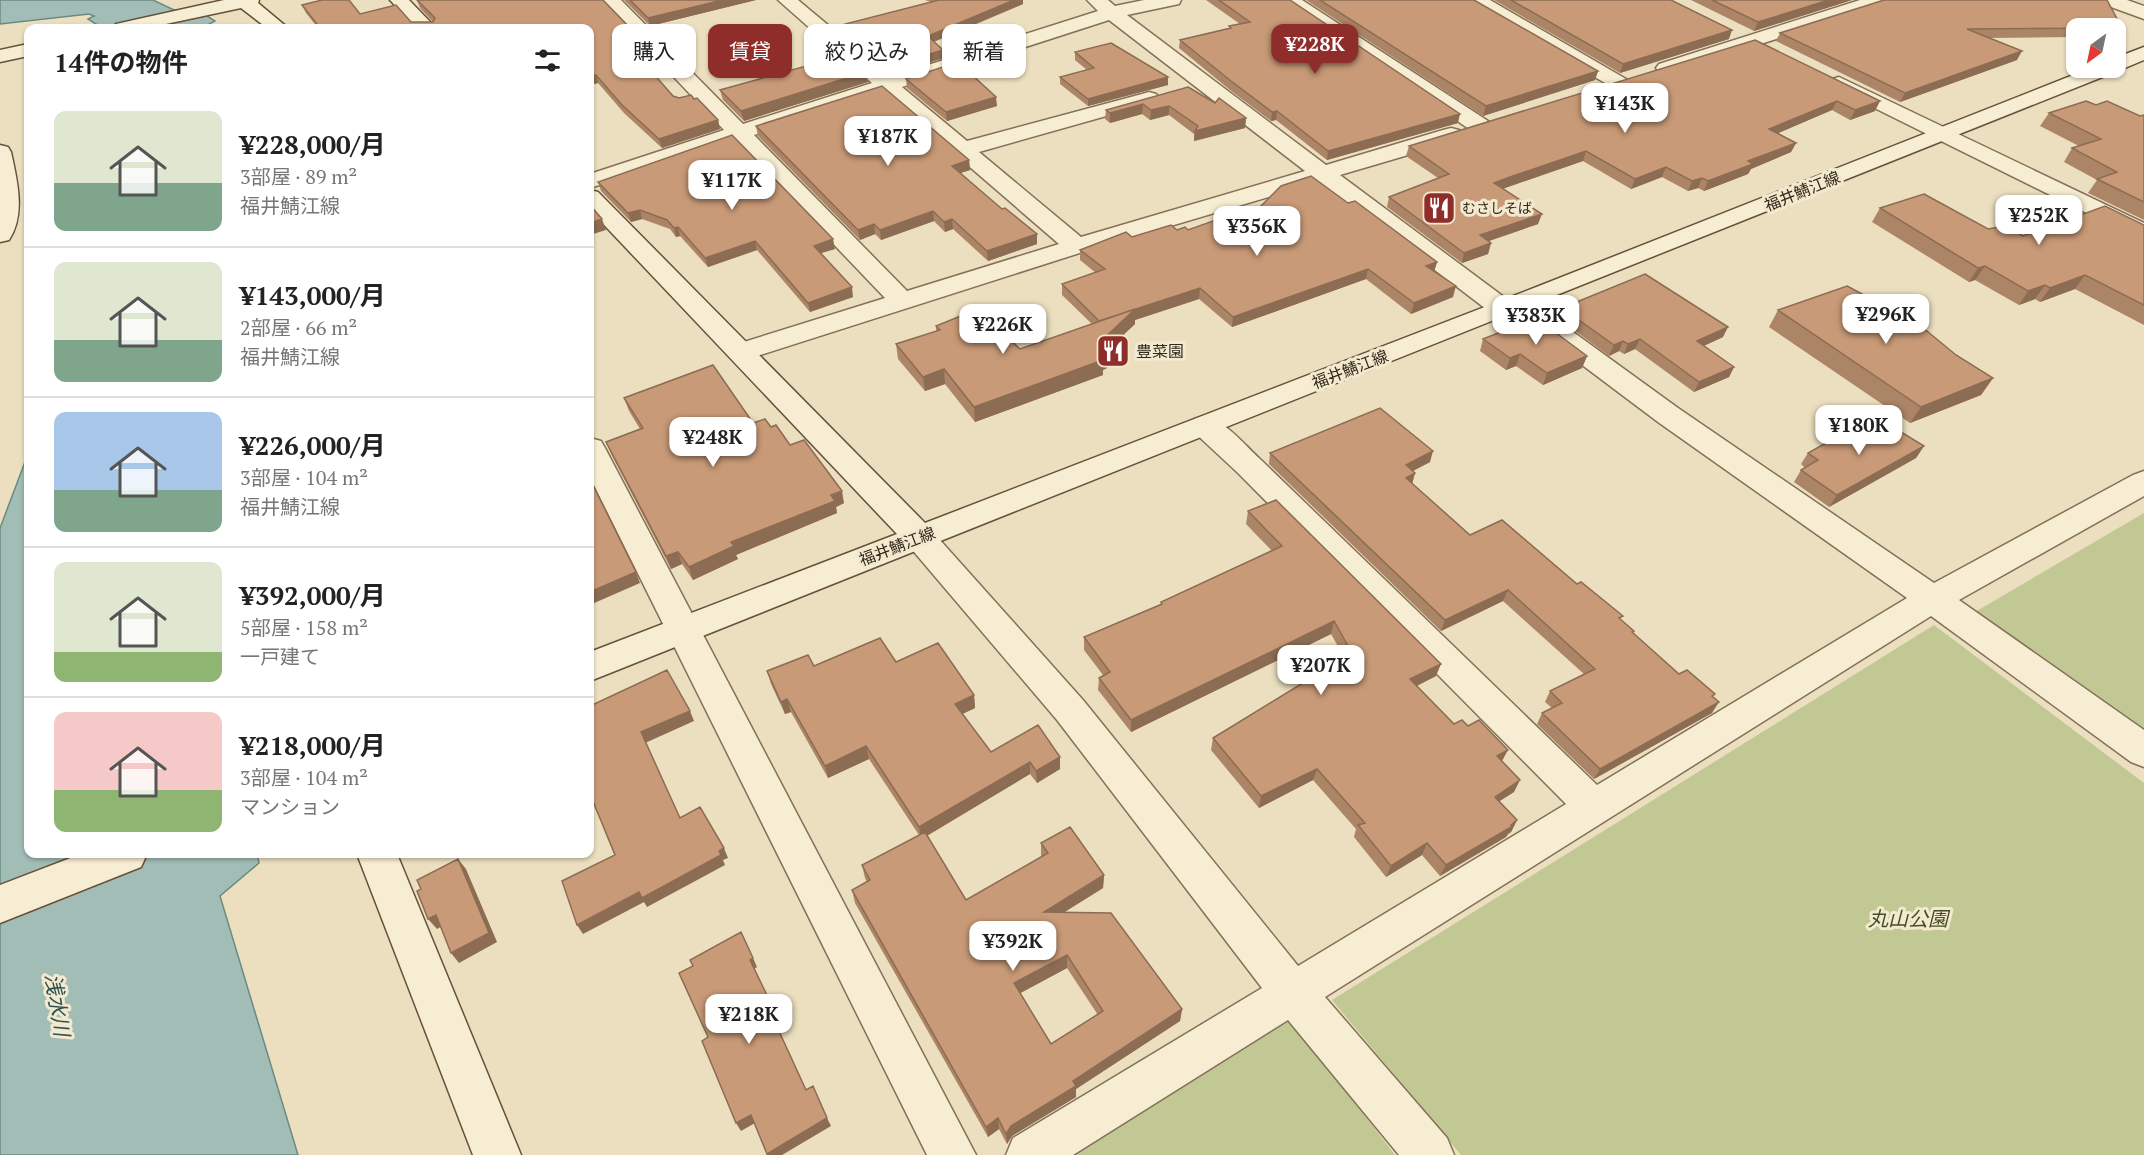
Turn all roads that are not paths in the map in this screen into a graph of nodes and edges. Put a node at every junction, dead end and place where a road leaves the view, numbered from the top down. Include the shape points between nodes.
1 (245, 0) edge
2 (399, 0) edge
3 (610, 0) edge
4 (1172, 0) edge
5 (1289, 0) edge
6 (1476, 0) edge
7 (1816, 0) edge
8 (1879, 0) edge
9 (2109, 0) edge
10 (794, 1) edge
11 (1105, 6) edge
12 (1843, 11) junction
13 (2144, 13) edge
14 (140, 24) edge
15 (273, 24) edge
16 (422, 24) edge
17 (1732, 30) edge
18 (1752, 40) junction
19 (24, 51) edge
20 (1774, 51) edge
21 (2144, 53) edge
22 (0, 56) edge
23 (2126, 60) edge
24 (1816, 72) edge
25 (2083, 78) edge
26 (1619, 83) junction
27 (1203, 84) junction
28 (887, 85) junction
29 (1587, 93) edge
30 (1501, 120) edge
31 (1480, 126) junction
32 (736, 132) junction
33 (1945, 134) junction
34 (964, 149) junction
35 (0, 152) edge
36 (1322, 172) junction
37 (594, 180) edge
38 (594, 201) edge
39 (2144, 232) edge
40 (0, 235) edge
41 (1077, 246) junction
42 (902, 301) junction
43 (1503, 309) junction
44 (741, 352) junction
45 (1205, 426) junction
46 (594, 456) edge
47 (2144, 482) edge
48 (920, 538) junction
49 (1932, 599) junction
50 (682, 628) junction
51 (594, 665) edge
52 (2144, 752) edge
53 (1593, 806) junction
54 (117, 858) edge
55 (379, 858) edge
56 (0, 904) edge
57 (1292, 992) junction
58 (497, 1155) edge
59 (952, 1155) edge
60 (1030, 1155) edge
61 (1430, 1155) edge

1 - 14 street
1 - 15 street
2 - 16 street
3 - 32 street
4 - 11 street
5 - 31 street
6 - 26 street
7 - 12 street
8 - 12 street
9 - 13 street
10 - 28 street
11 - 27 street
11 - 28 street
12 - 18 street
17 - 18 street
18 - 20 street
18 - 26 street
19 - 22 street
21 - 23 street
24 - 33 street
25 - 33 street, 福井鯖江線
26 - 29 street
27 - 34 street
27 - 36 street
28 - 32 street
28 - 34 street
30 - 31 street
31 - 36 street
32 - 37 street
32 - 42 street
33 - 39 street
33 - 43 street, 福井鯖江線
34 - 41 street
35 - 40 street via 7,191 5,225
36 - 41 street
36 - 43 street
38 - 44 street
41 - 42 street
42 - 44 street
43 - 45 street, 福井鯖江線
43 - 49 street via 1542,322
44 - 48 street
45 - 48 street, 福井鯖江線
45 - 53 street
46 - 50 street
47 - 49 street
48 - 50 street, 福井鯖江線
48 - 57 street via 1070,710
49 - 52 street
49 - 53 street
50 - 51 street, 福井鯖江線
50 - 59 street
53 - 57 street
54 - 56 street
55 - 58 street
57 - 60 street
57 - 61 street

